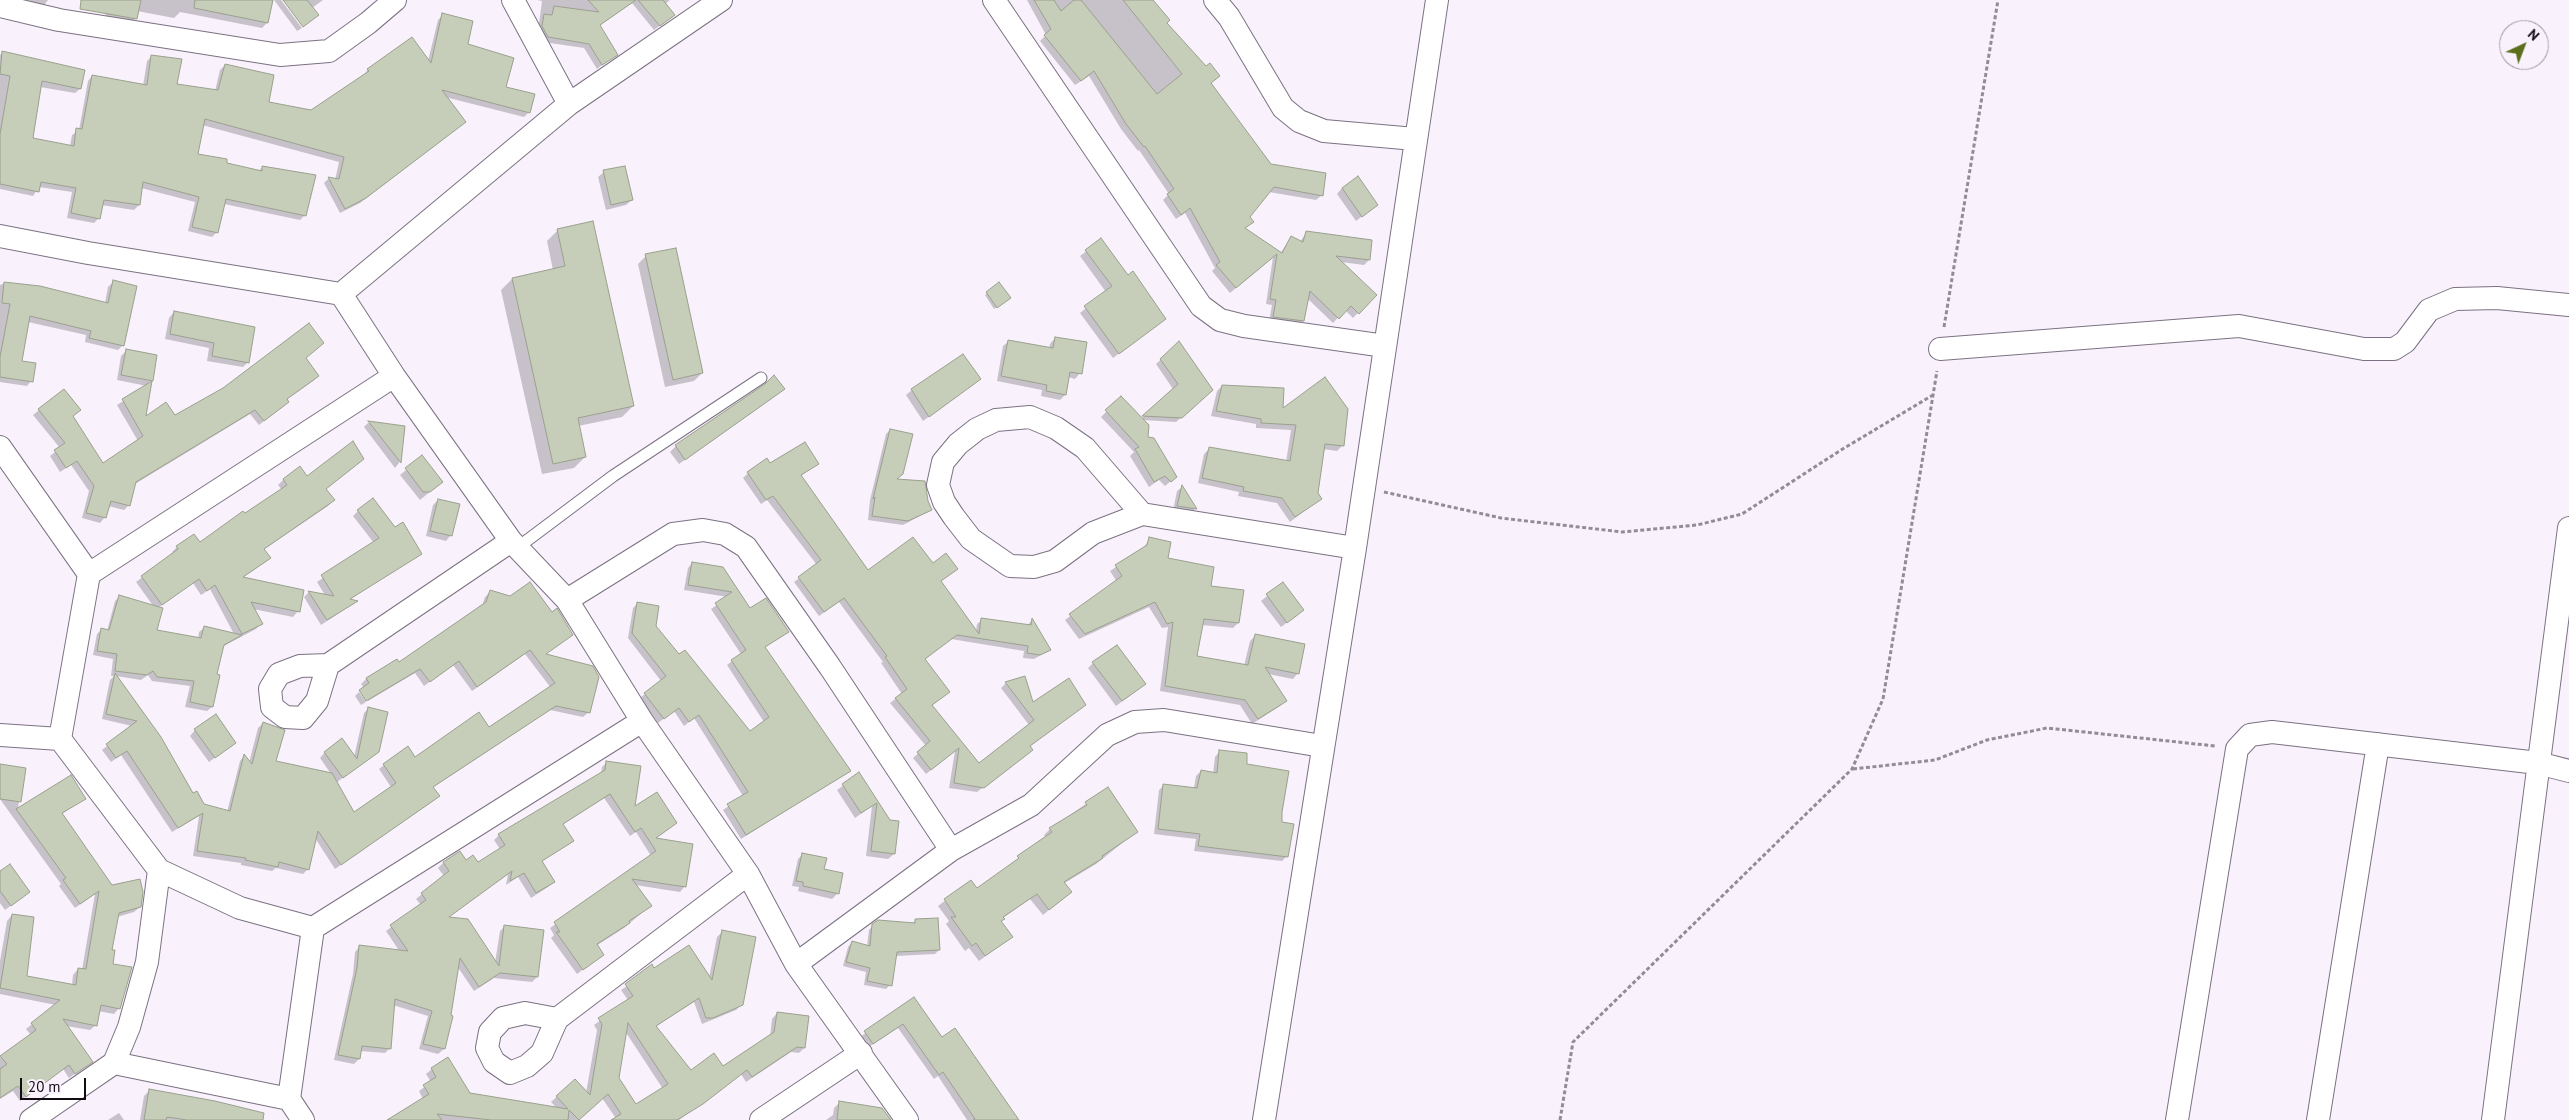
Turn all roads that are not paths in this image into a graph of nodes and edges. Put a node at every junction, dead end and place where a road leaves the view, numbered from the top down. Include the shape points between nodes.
1 (395, 0) edge
2 (513, 0) edge
3 (721, 0) edge
4 (994, 0) edge
5 (1215, 0) edge
6 (1437, 0) edge
7 (0, 6) edge
8 (570, 104) junction
9 (1415, 139) junction
10 (0, 236) edge
11 (341, 294) junction
12 (2569, 305) edge
13 (1385, 346) junction
14 (1940, 349) road end
15 (394, 376) junction
16 (761, 378) dead end
17 (0, 447) edge
18 (1142, 514) junction
19 (2569, 528) edge
20 (514, 545) junction
21 (1355, 548) junction
22 (89, 574) junction
23 (567, 600) junction
24 (328, 665) dead end
25 (642, 721) junction
26 (0, 735) edge
27 (60, 739) junction
28 (2378, 744) junction
29 (1322, 746) junction
30 (2538, 763) junction
31 (2569, 770) edge
32 (951, 850) junction
33 (159, 870) junction
34 (748, 874) junction
35 (313, 928) junction
36 (796, 964) junction
37 (557, 1019) dead end
38 (861, 1053) junction
39 (114, 1063) junction
40 (289, 1099) junction
41 (31, 1120) edge
42 (303, 1120) edge
43 (761, 1120) edge
44 (907, 1120) edge
45 (1264, 1120) edge
46 (2177, 1120) edge
47 (2318, 1120) edge
48 (2492, 1120) edge

1 - 7 street via 330,50 280,55 60,20
2 - 8 street
3 - 8 street
4 - 13 street via 1201,306 1220,320 1244,326
5 - 9 street via 1229,17 1284,108 1299,121 1324,130
6 - 9 street
8 - 11 street
9 - 13 street
10 - 11 street
11 - 15 street
12 - 14 street via 2498,298 2456,299 2429,310 2405,342 2394,349 2364,348 2239,326
13 - 21 street
15 - 20 street
15 - 22 street
16 - 20 lane
17 - 22 street
18 - 18 street via 1084,448 1056,428 1030,417 996,420 977,429 943,462 938,485 944,502 971,539 1010,566 1034,568 1056,561 1093,533
18 - 21 street
19 - 30 street
20 - 23 street
20 - 24 street
21 - 29 street
22 - 27 street
23 - 25 street
23 - 32 street via 673,534 703,530 725,534 746,547
25 - 34 street
25 - 35 street
26 - 27 street
27 - 33 street
28 - 30 street
28 - 46 street via 2272,732 2250,735 2237,749
28 - 47 street
29 - 32 street via 1164,720 1134,722 1107,735 1031,805
29 - 45 street
30 - 31 street
30 - 48 street
32 - 36 street
33 - 35 street via 240,908
33 - 39 street via 147,962 129,1027
34 - 36 street
34 - 37 street
35 - 40 street
36 - 38 street
38 - 43 street
38 - 44 street
39 - 40 street
39 - 41 street
40 - 42 street

